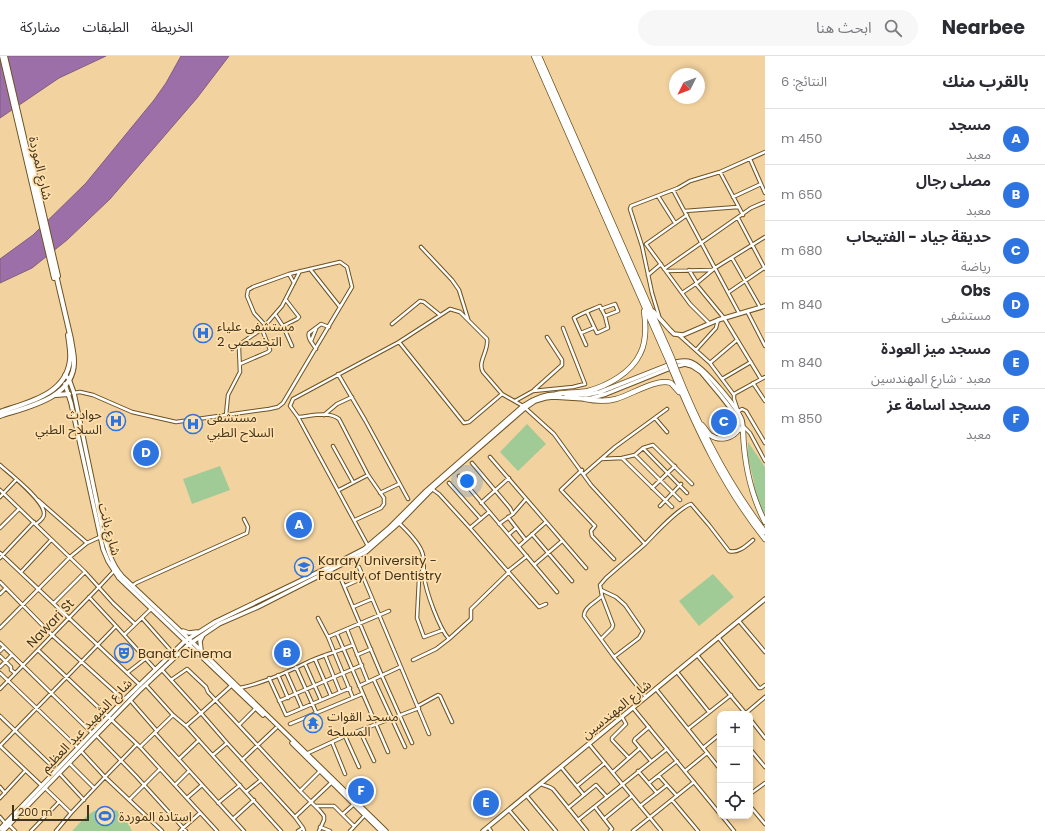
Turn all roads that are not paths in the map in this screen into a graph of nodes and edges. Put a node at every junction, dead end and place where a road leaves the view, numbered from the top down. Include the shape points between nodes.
1 (5, 56) edge
2 (534, 56) edge
3 (539, 56) edge
4 (765, 152) edge
5 (750, 159) junction
6 (720, 172) junction
7 (761, 184) junction
8 (673, 190) junction
9 (765, 192) edge
10 (658, 196) junction
11 (733, 198) junction
12 (765, 202) edge
13 (738, 207) junction
14 (685, 211) junction
15 (688, 214) junction
16 (743, 215) junction
17 (738, 218) junction
18 (674, 223) junction
19 (765, 237) edge
20 (702, 242) junction
21 (646, 244) junction
22 (752, 245) junction
23 (642, 246) junction
24 (421, 247) dead end
25 (732, 258) junction
26 (661, 264) junction
27 (765, 268) edge
28 (310, 269) junction
29 (714, 269) junction
30 (665, 270) junction
31 (688, 270) junction
32 (300, 271) junction
33 (289, 274) junction
34 (648, 275) junction
35 (745, 281) junction
36 (294, 283) junction
37 (696, 284) junction
38 (729, 292) junction
39 (682, 293) junction
40 (286, 300) junction
41 (646, 306) junction
42 (765, 306) edge
43 (340, 307) junction
44 (760, 307) junction
45 (601, 309) junction
46 (747, 310) junction
47 (587, 312) junction
48 (739, 312) junction
49 (275, 314) junction
50 (440, 315) junction
51 (605, 316) junction
52 (724, 318) junction
53 (468, 320) junction
54 (660, 320) junction
55 (718, 320) junction
56 (709, 323) junction
57 (392, 324) dead end
58 (67, 325) junction
59 (265, 325) junction
60 (283, 326) junction
61 (317, 327) junction
62 (328, 327) junction
63 (563, 328) dead end
64 (593, 328) junction
65 (262, 329) junction
66 (581, 333) junction
67 (679, 335) junction
68 (547, 337) dead end
69 (737, 340) junction
70 (310, 341) junction
71 (399, 342) junction
72 (586, 345) dead end
73 (292, 346) dead end
74 (765, 346) edge
75 (316, 349) junction
76 (696, 350) junction
77 (751, 362) junction
78 (710, 363) junction
79 (240, 364) junction
80 (674, 369) junction
81 (338, 374) junction
82 (65, 376) junction
83 (765, 376) edge
84 (69, 379) junction
85 (722, 379) junction
86 (761, 379) junction
87 (62, 380) junction
88 (753, 383) junction
89 (66, 385) junction
90 (533, 391) junction
91 (74, 393) junction
92 (69, 394) junction
93 (502, 394) junction
94 (557, 394) junction
95 (55, 395) junction
96 (734, 395) junction
97 (352, 397) junction
98 (585, 399) junction
99 (515, 401) junction
100 (765, 402) edge
101 (524, 407) junction
102 (668, 409) dead end
103 (689, 409) junction
104 (0, 412) edge
105 (739, 414) junction
106 (226, 415) junction
107 (324, 415) junction
108 (696, 415) junction
109 (0, 416) edge
110 (298, 417) junction
111 (655, 418) junction
112 (741, 428) junction
113 (666, 432) dead end
114 (765, 443) edge
115 (333, 446) dead end
116 (643, 448) junction
117 (635, 455) junction
118 (490, 456) dead end
119 (622, 458) junction
120 (600, 459) junction
121 (765, 461) edge
122 (472, 463) dead end
123 (0, 465) edge
124 (675, 466) junction
125 (582, 470) junction
126 (667, 473) junction
127 (584, 474) junction
128 (368, 475) junction
129 (459, 476) dead end
130 (509, 478) junction
131 (16, 480) junction
132 (660, 481) junction
133 (353, 482) junction
134 (449, 483) dead end
135 (399, 484) junction
136 (692, 484) dead end
137 (680, 485) junction
138 (652, 488) junction
139 (432, 489) junction
140 (0, 490) edge
141 (339, 490) junction
142 (495, 491) junction
143 (3, 493) junction
144 (380, 493) junction
145 (672, 493) junction
146 (687, 493) dead end
147 (0, 497) edge
148 (35, 497) junction
149 (408, 499) dead end
150 (526, 499) junction
151 (665, 500) junction
152 (680, 500) dead end
153 (481, 503) junction
154 (660, 506) dead end
155 (672, 507) dead end
156 (19, 508) junction
157 (489, 512) junction
158 (513, 514) junction
159 (508, 518) junction
160 (244, 519) dead end
161 (481, 519) junction
162 (355, 520) junction
163 (399, 522) junction
164 (546, 522) junction
165 (765, 522) edge
166 (35, 523) junction
167 (499, 524) junction
168 (0, 528) edge
169 (470, 528) junction
170 (516, 528) junction
171 (765, 532) edge
172 (509, 534) junction
173 (532, 534) junction
174 (100, 537) junction
175 (525, 539) junction
176 (765, 539) edge
177 (51, 540) junction
178 (753, 540) dead end
179 (562, 541) junction
180 (87, 543) junction
181 (645, 544) junction
182 (519, 546) junction
183 (369, 547) junction
184 (548, 553) junction
185 (1, 555) edge
186 (527, 556) junction
187 (70, 557) junction
188 (614, 559) dead end
189 (534, 565) junction
190 (424, 566) junction
191 (359, 567) dead end
192 (586, 568) dead end
193 (114, 571) junction
194 (508, 571) junction
195 (21, 572) junction
196 (85, 572) junction
197 (363, 578) junction
198 (342, 579) dead end
199 (572, 581) dead end
200 (0, 582) edge
201 (296, 584) junction
202 (345, 586) junction
203 (99, 587) junction
204 (131, 587) junction
205 (6, 588) junction
206 (38, 589) junction
207 (600, 590) junction
208 (558, 592) dead end
209 (0, 594) edge
210 (602, 596) junction
211 (89, 597) junction
212 (372, 599) junction
213 (764, 601) edge
214 (54, 603) junction
215 (546, 604) dead end
216 (22, 605) junction
217 (354, 607) junction
218 (151, 609) junction
219 (389, 611) dead end
220 (379, 615) junction
221 (68, 618) junction
222 (142, 618) junction
223 (318, 618) dead end
224 (738, 620) junction
225 (360, 623) junction
226 (135, 624) junction
227 (116, 626) junction
228 (0, 628) edge
229 (347, 629) junction
230 (180, 630) junction
231 (443, 630) junction
232 (200, 631) junction
233 (206, 632) junction
234 (337, 634) junction
235 (52, 635) junction
236 (124, 635) junction
237 (328, 637) junction
238 (718, 637) junction
239 (450, 639) junction
240 (601, 639) junction
241 (191, 640) junction
242 (0, 643) edge
243 (187, 643) junction
244 (353, 644) junction
245 (97, 645) junction
246 (4, 647) junction
247 (343, 649) junction
248 (371, 649) junction
249 (38, 650) junction
250 (0, 652) edge
251 (180, 652) junction
252 (200, 652) junction
253 (334, 652) junction
254 (765, 652) edge
255 (172, 653) junction
256 (12, 655) junction
257 (325, 655) junction
258 (358, 655) junction
259 (697, 655) junction
260 (0, 656) edge
261 (614, 657) junction
262 (145, 659) junction
263 (315, 659) junction
264 (413, 660) dead end
265 (81, 661) junction
266 (5, 662) junction
267 (305, 664) junction
268 (0, 665) edge
269 (23, 665) junction
270 (362, 665) junction
271 (296, 667) junction
272 (400, 667) junction
273 (158, 668) junction
274 (352, 669) junction
275 (286, 672) junction
276 (677, 672) junction
277 (0, 673) edge
278 (15, 673) junction
279 (127, 673) junction
280 (344, 673) junction
281 (278, 675) junction
282 (382, 676) junction
283 (66, 677) junction
284 (269, 678) junction
285 (334, 678) junction
286 (171, 680) junction
287 (374, 680) junction
288 (8, 681) junction
289 (325, 682) junction
290 (368, 682) junction
291 (140, 685) junction
292 (145, 685) junction
293 (232, 685) junction
294 (765, 685) edge
295 (316, 686) junction
296 (359, 686) junction
297 (350, 688) junction
298 (238, 689) junction
299 (656, 689) junction
300 (0, 690) edge
301 (306, 690) junction
302 (51, 692) junction
303 (340, 692) junction
304 (296, 694) junction
305 (362, 694) junction
306 (731, 695) junction
307 (331, 696) junction
308 (765, 696) edge
309 (646, 697) junction
310 (288, 698) junction
311 (353, 698) junction
312 (124, 700) junction
313 (130, 700) junction
314 (216, 700) junction
315 (321, 700) junction
316 (279, 701) junction
317 (313, 703) junction
318 (36, 707) junction
319 (418, 707) junction
320 (256, 708) junction
321 (302, 708) junction
322 (633, 708) junction
323 (743, 711) edge
324 (748, 711) edge
325 (316, 712) junction
326 (709, 712) junction
327 (202, 713) junction
328 (174, 715) junction
329 (0, 716) edge
330 (401, 716) junction
331 (622, 717) junction
332 (110, 718) junction
333 (392, 719) junction
334 (452, 722) dead end
335 (753, 723) edge
336 (290, 724) dead end
337 (375, 725) junction
338 (186, 726) junction
339 (239, 726) junction
340 (649, 727) junction
341 (276, 728) junction
342 (15, 730) junction
343 (688, 730) junction
344 (360, 731) junction
345 (156, 732) junction
346 (94, 734) junction
347 (429, 734) dead end
348 (345, 736) junction
349 (717, 736) edge
350 (765, 738) edge
351 (199, 740) junction
352 (332, 742) junction
353 (412, 742) dead end
354 (227, 743) junction
355 (137, 744) junction
356 (589, 744) junction
357 (0, 746) edge
358 (258, 746) junction
359 (140, 747) junction
360 (405, 747) dead end
361 (640, 748) junction
362 (667, 748) junction
363 (703, 748) junction
364 (79, 750) junction
365 (388, 752) dead end
366 (753, 752) edge
367 (707, 753) junction
368 (306, 754) junction
369 (213, 755) junction
370 (629, 758) junction
371 (179, 759) junction
372 (120, 760) junction
373 (242, 760) junction
374 (374, 761) dead end
375 (651, 761) junction
376 (677, 761) junction
377 (67, 763) junction
378 (605, 763) junction
379 (717, 765) edge
380 (765, 766) edge
381 (359, 767) dead end
382 (561, 767) junction
383 (160, 770) junction
384 (25, 771) junction
385 (189, 771) junction
386 (320, 771) junction
387 (638, 771) junction
388 (685, 771) junction
389 (58, 772) junction
390 (613, 772) junction
391 (345, 774) dead end
392 (659, 776) junction
393 (105, 777) junction
394 (261, 780) junction
395 (332, 782) junction
396 (694, 782) junction
397 (765, 782) edge
398 (649, 783) junction
399 (541, 784) junction
400 (623, 784) junction
401 (174, 785) junction
402 (202, 785) junction
403 (240, 785) junction
404 (666, 785) junction
405 (145, 786) junction
406 (577, 786) junction
407 (0, 787) edge
408 (43, 787) junction
409 (94, 788) junction
410 (300, 791) junction
411 (6, 792) junction
412 (246, 792) junction
413 (753, 792) edge
414 (657, 793) junction
415 (526, 795) junction
416 (584, 795) junction
417 (632, 796) junction
418 (677, 796) junction
419 (607, 797) junction
420 (0, 798) edge
421 (187, 798) junction
422 (84, 800) junction
423 (129, 800) junction
424 (254, 800) junction
425 (672, 800) junction
426 (59, 802) junction
427 (311, 802) junction
428 (218, 803) junction
429 (354, 804) junction
430 (316, 806) junction
431 (640, 806) junction
432 (594, 807) junction
433 (360, 808) junction
434 (568, 808) junction
435 (509, 809) junction
436 (717, 810) edge
437 (753, 810) edge
438 (71, 813) junction
439 (200, 813) junction
440 (343, 814) junction
441 (365, 815) junction
442 (0, 817) edge
443 (295, 817) junction
444 (650, 818) junction
445 (233, 819) junction
446 (604, 819) junction
447 (724, 819) edge
448 (578, 820) junction
449 (7, 824) junction
450 (765, 824) edge
451 (354, 826) junction
452 (320, 827) junction
453 (488, 827) junction
454 (0, 828) edge
455 (183, 828) junction
456 (303, 829) edge
457 (3, 831) edge
458 (15, 831) edge
459 (31, 831) edge
460 (56, 831) edge
461 (162, 831) edge
462 (180, 831) edge
463 (186, 831) edge
464 (217, 831) edge
465 (244, 831) edge
466 (281, 831) edge
467 (298, 831) edge
468 (318, 831) edge
469 (330, 831) edge
470 (350, 831) edge
471 (381, 831) edge
472 (386, 831) edge
473 (482, 831) edge
474 (491, 831) edge
475 (527, 831) edge
476 (556, 831) edge
477 (587, 831) edge
478 (610, 831) edge
479 (634, 831) edge
480 (661, 831) edge
481 (698, 831) edge
482 (734, 831) edge

1 - 58 main road via 53,265 58,276 57,284
2 - 41 highway
3 - 41 highway
4 - 5 street
5 - 6 street
5 - 7 street
6 - 8 street via 690,181
6 - 11 street
7 - 9 street
7 - 11 street
8 - 10 street
8 - 14 street
10 - 18 street
10 - 23 street via 630,207
11 - 13 street
12 - 16 street
13 - 14 street
13 - 16 street
14 - 15 street
15 - 18 street
15 - 20 street
16 - 17 street
17 - 20 street
17 - 22 street
18 - 21 street
19 - 22 street
20 - 29 street
20 - 30 street
21 - 23 street
21 - 26 street
22 - 25 street
22 - 27 street
23 - 34 street
24 - 53 street via 459,290
25 - 29 street
25 - 35 street
26 - 30 street
26 - 34 street
27 - 35 street
28 - 32 street
28 - 43 street
28 - 43 street via 340,262 346,265 352,287
29 - 31 street
29 - 37 street
29 - 38 street
30 - 31 street
30 - 39 street
31 - 37 street
32 - 33 street
32 - 36 street
33 - 36 street
33 - 59 street via 253,287 247,293 254,313
34 - 54 street
35 - 38 street
35 - 44 street
36 - 40 street
37 - 39 street
37 - 52 street
38 - 48 street
39 - 56 street
40 - 49 street
40 - 60 street via 299,317
41 - 54 main road
41 - 80 highway, bridge
41 - 94 highway via 641,354 630,368 603,386
42 - 44 main road
43 - 62 street
44 - 46 main road
45 - 47 street via 600,306
45 - 51 street
45 - 51 street via 615,304 618,310
46 - 48 main road
46 - 74 street
47 - 64 street
47 - 66 street via 574,318
48 - 52 main road
49 - 59 street
49 - 60 street
50 - 53 street via 453,309
50 - 57 street via 420,301
50 - 71 street
51 - 64 street via 608,328 597,333
52 - 55 main road
52 - 69 street
53 - 93 street via 487,339 480,368
54 - 67 main road
55 - 56 main road
55 - 76 street via 716,328
56 - 67 main road
58 - 82 main road via 70,360
58 - 84 main road via 74,361
59 - 65 street
60 - 73 street
61 - 62 street via 322,324
61 - 70 street
61 - 70 street via 309,332
62 - 75 street
63 - 90 street via 585,384
64 - 66 street
65 - 79 street via 240,344
65 - 79 street via 270,350
66 - 72 street
67 - 76 street
68 - 90 street via 562,360 562,366
69 - 77 street
69 - 78 street
70 - 75 street
71 - 81 street
71 - 93 street via 464,423 470,422
75 - 106 street via 281,406
76 - 78 street
77 - 85 street
77 - 86 street
78 - 85 street
79 - 106 street via 240,372 228,395
80 - 103 highway
80 - 108 highway
81 - 97 street
81 - 110 street via 293,399 290,406
82 - 84 main road
82 - 87 main road
83 - 86 street
84 - 89 main road
84 - 91 main road, شارع بانت
85 - 96 street
86 - 88 street
87 - 89 main road
87 - 104 main road via 44,396
88 - 96 street
88 - 100 street
89 - 92 main road, شارع بانت
89 - 95 main road
90 - 99 street
91 - 92 street
91 - 106 street via 93,395 132,412 176,422
91 - 204 main road, شارع بانت via 107,550 116,569
92 - 95 main road
92 - 174 main road, شارع بانت
93 - 99 street
94 - 101 main road via 538,397
94 - 105 main road via 586,395 600,392 676,362 687,361 704,371
95 - 109 main road
96 - 105 street
97 - 107 street via 337,404
97 - 135 street
98 - 101 main road via 545,398
98 - 103 highway via 616,399 667,382 674,385
98 - 112 main road via 606,394 686,364 701,372 716,389 739,420
99 - 101 street
101 - 125 street via 554,434
101 - 139 main road
101 - 183 main road via 426,491
102 - 111 street
103 - 176 highway via 721,475
105 - 112 main road
105 - 114 street via 742,409 746,411
107 - 110 street
107 - 128 street via 340,419
108 - 112 highway via 709,434 716,438 731,437
108 - 171 highway via 714,454
110 - 141 street
111 - 113 street
111 - 120 street
112 - 121 street via 750,433
112 - 165 highway via 749,480
115 - 133 street
116 - 117 street
116 - 124 street via 653,446
116 - 126 street
117 - 119 street
117 - 132 street
118 - 130 street
119 - 120 street
119 - 138 street
120 - 127 street
122 - 142 street
123 - 131 street
124 - 126 street
124 - 136 street
125 - 127 street
125 - 188 street via 561,490 595,526 591,531 592,536
126 - 132 street
126 - 137 street
127 - 181 street
128 - 133 street
128 - 144 street
129 - 153 street
130 - 142 street
130 - 150 street
131 - 143 street
131 - 148 street
132 - 138 street
132 - 145 street
133 - 141 street
134 - 161 street
135 - 144 street
135 - 149 street
137 - 145 street
137 - 146 street
138 - 151 street
139 - 163 main road
139 - 169 street
140 - 143 street
141 - 162 street
142 - 153 street
142 - 158 street
143 - 147 street
143 - 156 street
144 - 162 street via 384,506
145 - 151 street
145 - 152 street
148 - 166 street via 44,514
148 - 180 street
150 - 158 street
150 - 164 street
151 - 154 street
151 - 155 street
153 - 157 street
156 - 166 street
156 - 168 street
157 - 161 street
157 - 167 street
158 - 159 street
159 - 167 street
159 - 170 street
160 - 204 street via 248,527 247,533
161 - 169 street
162 - 183 street
163 - 183 main road
163 - 190 street via 420,548
164 - 173 street
164 - 179 street
166 - 177 street
166 - 185 street
167 - 172 street
169 - 194 street
170 - 172 street
170 - 175 street
172 - 182 street
173 - 175 street
173 - 184 street
174 - 180 street
174 - 193 main road, شارع بانت via 108,562
175 - 182 street
177 - 187 street
177 - 195 street
178 - 181 street via 738,551 729,551 691,504
179 - 184 street
179 - 192 street
180 - 187 street
181 - 207 street via 602,582
182 - 186 street
183 - 201 main road
184 - 189 street
184 - 199 street
185 - 195 street
186 - 189 street
186 - 194 street
187 - 196 street
187 - 206 street
189 - 208 street
190 - 231 street via 425,582
190 - 231 street via 419,579 418,622 424,637
191 - 197 street
193 - 203 street, Nawari St
193 - 204 main road, شارع بانت
194 - 215 street via 539,607
194 - 239 street via 471,609 471,619
195 - 206 street
196 - 203 street
196 - 214 street
197 - 202 street
197 - 212 street
198 - 202 street
200 - 205 street
201 - 232 main road via 238,610
201 - 233 main road via 258,607
202 - 217 street
203 - 211 street, Nawari St
203 - 226 street
204 - 218 main road, شارع بانت
204 - 230 main road, شارع بانت
205 - 209 street
205 - 216 street
206 - 214 street
206 - 216 street
207 - 210 street
207 - 261 street via 622,601 643,631 639,638
210 - 240 street via 613,625
210 - 240 street via 584,612 587,621
211 - 221 street, Nawari St
211 - 227 street
212 - 217 street
212 - 220 street
213 - 224 main road, شارع المهندسين
214 - 221 street
216 - 228 street
216 - 235 street
217 - 225 street
218 - 222 street
218 - 243 main road, شارع بانت
219 - 220 street
220 - 225 street
220 - 272 street
221 - 235 street, Nawari St
221 - 245 street
222 - 226 street
222 - 255 street
223 - 237 street
224 - 238 main road, شارع المهندسين
224 - 254 street
225 - 229 street
225 - 248 street
226 - 236 street
227 - 236 street
227 - 245 street
229 - 234 street
229 - 244 street
230 - 232 main road via 189,633
230 - 241 main road, شارع بانت
231 - 239 street
232 - 241 main road
233 - 241 main road
233 - 252 main road via 200,641
234 - 237 street
234 - 247 street
235 - 249 street, Nawari St
235 - 265 street
236 - 262 street
237 - 253 street
238 - 259 main road, شارع المهندسين
238 - 294 street via 759,688
239 - 264 street
240 - 261 street
241 - 243 main road, شارع الشهيد عبد العظيم
241 - 252 main road, شارع بانت
242 - 246 street
243 - 251 main road, شارع الشهيد عبد العظيم
243 - 252 main road, شارع بانت
243 - 255 main road, شارع الشهيد عبد العظيم
244 - 247 street
244 - 258 street
245 - 265 street
245 - 279 street
246 - 250 street
246 - 256 street
247 - 253 street
247 - 274 street
248 - 258 street
248 - 282 street
249 - 269 street, Nawari St
249 - 283 street
251 - 252 main road via 190,648
251 - 273 main road, شارع الشهيد عبد العظيم
252 - 293 main road
252 - 298 main road
253 - 257 street
253 - 280 street
255 - 273 main road, شارع الشهيد عبد العظيم
256 - 266 street
256 - 269 street
257 - 263 street
257 - 285 street
258 - 270 street
259 - 276 main road, شارع المهندسين
259 - 306 street
260 - 266 street
261 - 309 street
262 - 273 street
262 - 279 street
263 - 267 street
263 - 289 street
265 - 283 street
265 - 312 street
266 - 268 street
266 - 278 street
267 - 271 street
267 - 295 street
269 - 278 street, Nawari St
269 - 302 street
270 - 274 street
270 - 290 street
271 - 275 street
271 - 301 street
272 - 282 street
272 - 319 street
273 - 286 street
273 - 291 main road, شارع الشهيد عبد العظيم
273 - 292 main road, شارع الشهيد عبد العظيم
274 - 280 street
274 - 296 street
275 - 281 street
275 - 304 street
276 - 299 main road, شارع المهندسين
276 - 326 street
277 - 288 street
278 - 288 street, Nawari St
279 - 291 street
280 - 285 street
280 - 297 street
281 - 284 street
281 - 310 street
282 - 287 street
282 - 330 street
283 - 302 street
283 - 332 street
284 - 298 street
284 - 316 street
285 - 289 street
285 - 303 street
286 - 314 street via 187,669
286 - 327 street
287 - 290 street
287 - 333 street
288 - 300 street, Nawari St
288 - 318 street
289 - 295 street
289 - 307 street
290 - 296 street
291 - 312 main road, شارع الشهيد عبد العظيم
292 - 313 main road, شارع الشهيد عبد العظيم
292 - 328 street
293 - 298 main road
293 - 314 street
295 - 301 street
295 - 315 street
296 - 305 street
297 - 303 street
297 - 311 street
298 - 320 main road
298 - 368 main road
299 - 309 main road, شارع المهندسين
299 - 343 street
301 - 304 street
301 - 317 street
302 - 318 street
302 - 346 street
303 - 307 street
304 - 310 street
304 - 321 street
305 - 311 street
305 - 337 street
306 - 323 street
306 - 326 street
307 - 315 street
308 - 324 street
309 - 322 main road, شارع المهندسين
310 - 316 street
311 - 325 street
312 - 332 main road, شارع الشهيد عبد العظيم
313 - 332 main road, شارع الشهيد عبد العظيم
313 - 345 street
314 - 327 street
314 - 339 street
315 - 317 street
316 - 321 street via 286,715
317 - 321 street
317 - 325 street
318 - 342 street
318 - 364 street
319 - 330 street
319 - 334 street via 438,695
319 - 347 street
320 - 339 street
320 - 341 main road
322 - 331 main road, شارع المهندسين
322 - 340 street
325 - 336 street
326 - 343 street
327 - 338 street
327 - 354 street
328 - 338 street
328 - 345 street
329 - 342 street
330 - 333 street
330 - 353 street
331 - 356 main road, شارع المهندسين
331 - 370 street via 626,724 612,740
332 - 346 main road, شارع الشهيد عبد العظيم
332 - 355 street
333 - 337 street
333 - 360 street
335 - 350 street
337 - 344 street
337 - 365 street
338 - 351 street
339 - 358 street
340 - 361 street via 634,741
340 - 362 street
341 - 358 street
341 - 368 main road
342 - 357 street
342 - 389 street
343 - 363 street
344 - 348 street
344 - 374 street
345 - 359 street
345 - 371 street
346 - 364 main road, شارع الشهيد عبد العظيم
346 - 372 street
348 - 352 street
348 - 381 street
349 - 363 street
351 - 369 street
351 - 371 street
352 - 368 street
352 - 391 street
354 - 369 street
354 - 373 street
355 - 359 street
355 - 372 street
356 - 378 street
356 - 382 main road, شارع المهندسين
357 - 384 street
358 - 373 street
358 - 410 street
359 - 383 street
361 - 370 street
361 - 375 street
362 - 375 street
362 - 376 street
363 - 367 street
364 - 377 main road, شارع الشهيد عبد العظيم
364 - 393 street
366 - 380 street
367 - 379 street
367 - 388 street
368 - 386 main road
368 - 433 main road
369 - 403 street
370 - 390 street
371 - 385 street
372 - 393 street
372 - 405 street
373 - 394 street
375 - 387 street
376 - 388 street
376 - 392 street
377 - 389 main road, شارع الشهيد عبد العظيم
377 - 409 street
378 - 390 street
378 - 406 street
382 - 399 main road, شارع المهندسين
382 - 406 street
383 - 401 street
383 - 405 street
384 - 408 street
384 - 411 street
385 - 401 street
385 - 402 street
386 - 395 main road
386 - 410 street
387 - 398 street
387 - 400 street
388 - 396 street
389 - 408 main road, شارع الشهيد عبد العظيم
389 - 422 street
390 - 400 street
392 - 398 street
392 - 404 street
393 - 409 street
393 - 423 street
394 - 412 street
394 - 443 street
395 - 427 street
395 - 429 main road
396 - 418 street
396 - 436 street
397 - 413 street
398 - 414 street
399 - 415 main road, شارع المهندسين
399 - 434 street via 550,787
400 - 417 street
400 - 419 street
401 - 421 street
402 - 421 street
402 - 428 street
403 - 412 street
403 - 428 street
404 - 414 street
404 - 418 street
405 - 423 street
405 - 455 street
406 - 416 street
407 - 411 street
408 - 426 street
408 - 449 main road, شارع الشهيد عبد العظيم
409 - 422 street
410 - 427 street
411 - 420 street
412 - 424 street
414 - 431 street
415 - 435 main road, شارع المهندسين
415 - 476 street
416 - 419 street via 596,785
416 - 434 street
417 - 431 street
417 - 446 street
418 - 425 street
419 - 432 street
421 - 439 street
422 - 438 street
423 - 461 street
424 - 445 street
424 - 466 street
425 - 444 street
425 - 481 street
426 - 438 street
426 - 459 street
427 - 430 street
427 - 443 street
428 - 445 street
429 - 433 main road
429 - 440 street
430 - 440 street via 334,806
430 - 452 street via 324,816
431 - 444 street
432 - 446 street
432 - 448 street
433 - 441 main road
433 - 472 main road
434 - 448 street
435 - 453 main road, شارع المهندسين
435 - 475 street
437 - 450 street
438 - 460 street
439 - 455 street
439 - 464 street
440 - 451 street
441 - 451 street
441 - 471 main road
442 - 449 street
443 - 456 street
444 - 479 street
444 - 480 street
445 - 465 street
446 - 478 street via 612,829
447 - 482 street
448 - 477 street
449 - 454 main road, شارع الشهيد عبد العظيم
449 - 457 main road, شارع الشهيد عبد العظيم
449 - 458 street
451 - 470 street
452 - 468 street
452 - 469 street
453 - 473 main road, شارع المهندسين
453 - 474 street
455 - 462 street
455 - 463 street
456 - 467 street

